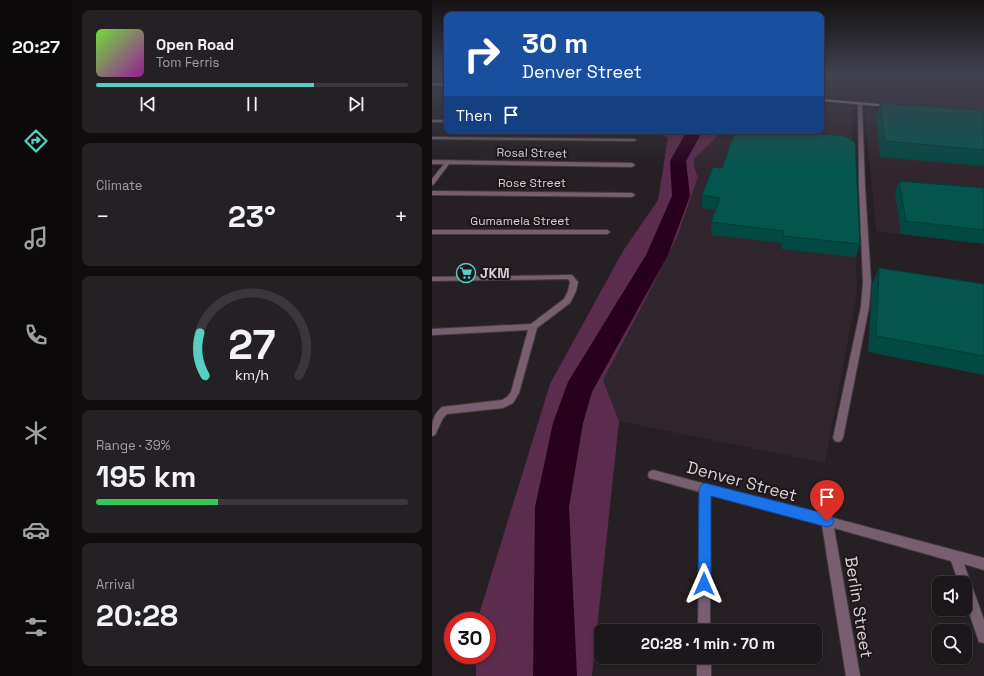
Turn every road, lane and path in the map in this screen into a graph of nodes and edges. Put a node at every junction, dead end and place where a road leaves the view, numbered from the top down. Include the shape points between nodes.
1 (860, 106) edge
2 (880, 106) edge
3 (899, 107) edge
4 (432, 121) edge
5 (444, 121) edge
6 (432, 138) edge
7 (634, 140) dead end
8 (432, 162) edge
9 (448, 162) junction
10 (632, 165) dead end
11 (432, 183) edge
12 (432, 193) edge
13 (632, 195) dead end
14 (432, 232) edge
15 (607, 232) dead end
16 (432, 279) edge
17 (533, 327) junction
18 (432, 332) edge
19 (432, 432) edge
20 (838, 438) dead end
21 (654, 475) dead end
22 (705, 489) junction
23 (827, 521) junction
24 (955, 557) junction
25 (984, 564) edge
26 (962, 576) edge
27 (972, 604) edge
28 (704, 624) edge
29 (984, 637) edge
30 (704, 664) edge
31 (704, 676) edge
32 (853, 676) edge

1 - 20 street via 867,282 865,307
2 - 3 main road
4 - 5 street
6 - 7 street
8 - 9 street, Rosal Street
9 - 10 street, Rosal Street
9 - 11 street
12 - 13 street, Rose Street
14 - 15 street, Gumamela Street
16 - 17 street via 570,276 574,282 567,301
17 - 18 street
17 - 19 street via 515,393 510,400 503,404 445,410 439,415
21 - 22 street, Denver Street
22 - 23 street, Denver Street
22 - 28 street
23 - 24 street, Denver Street
23 - 32 street, Berlin Street
24 - 25 street, Denver Street
24 - 26 street
27 - 29 street
30 - 31 street

